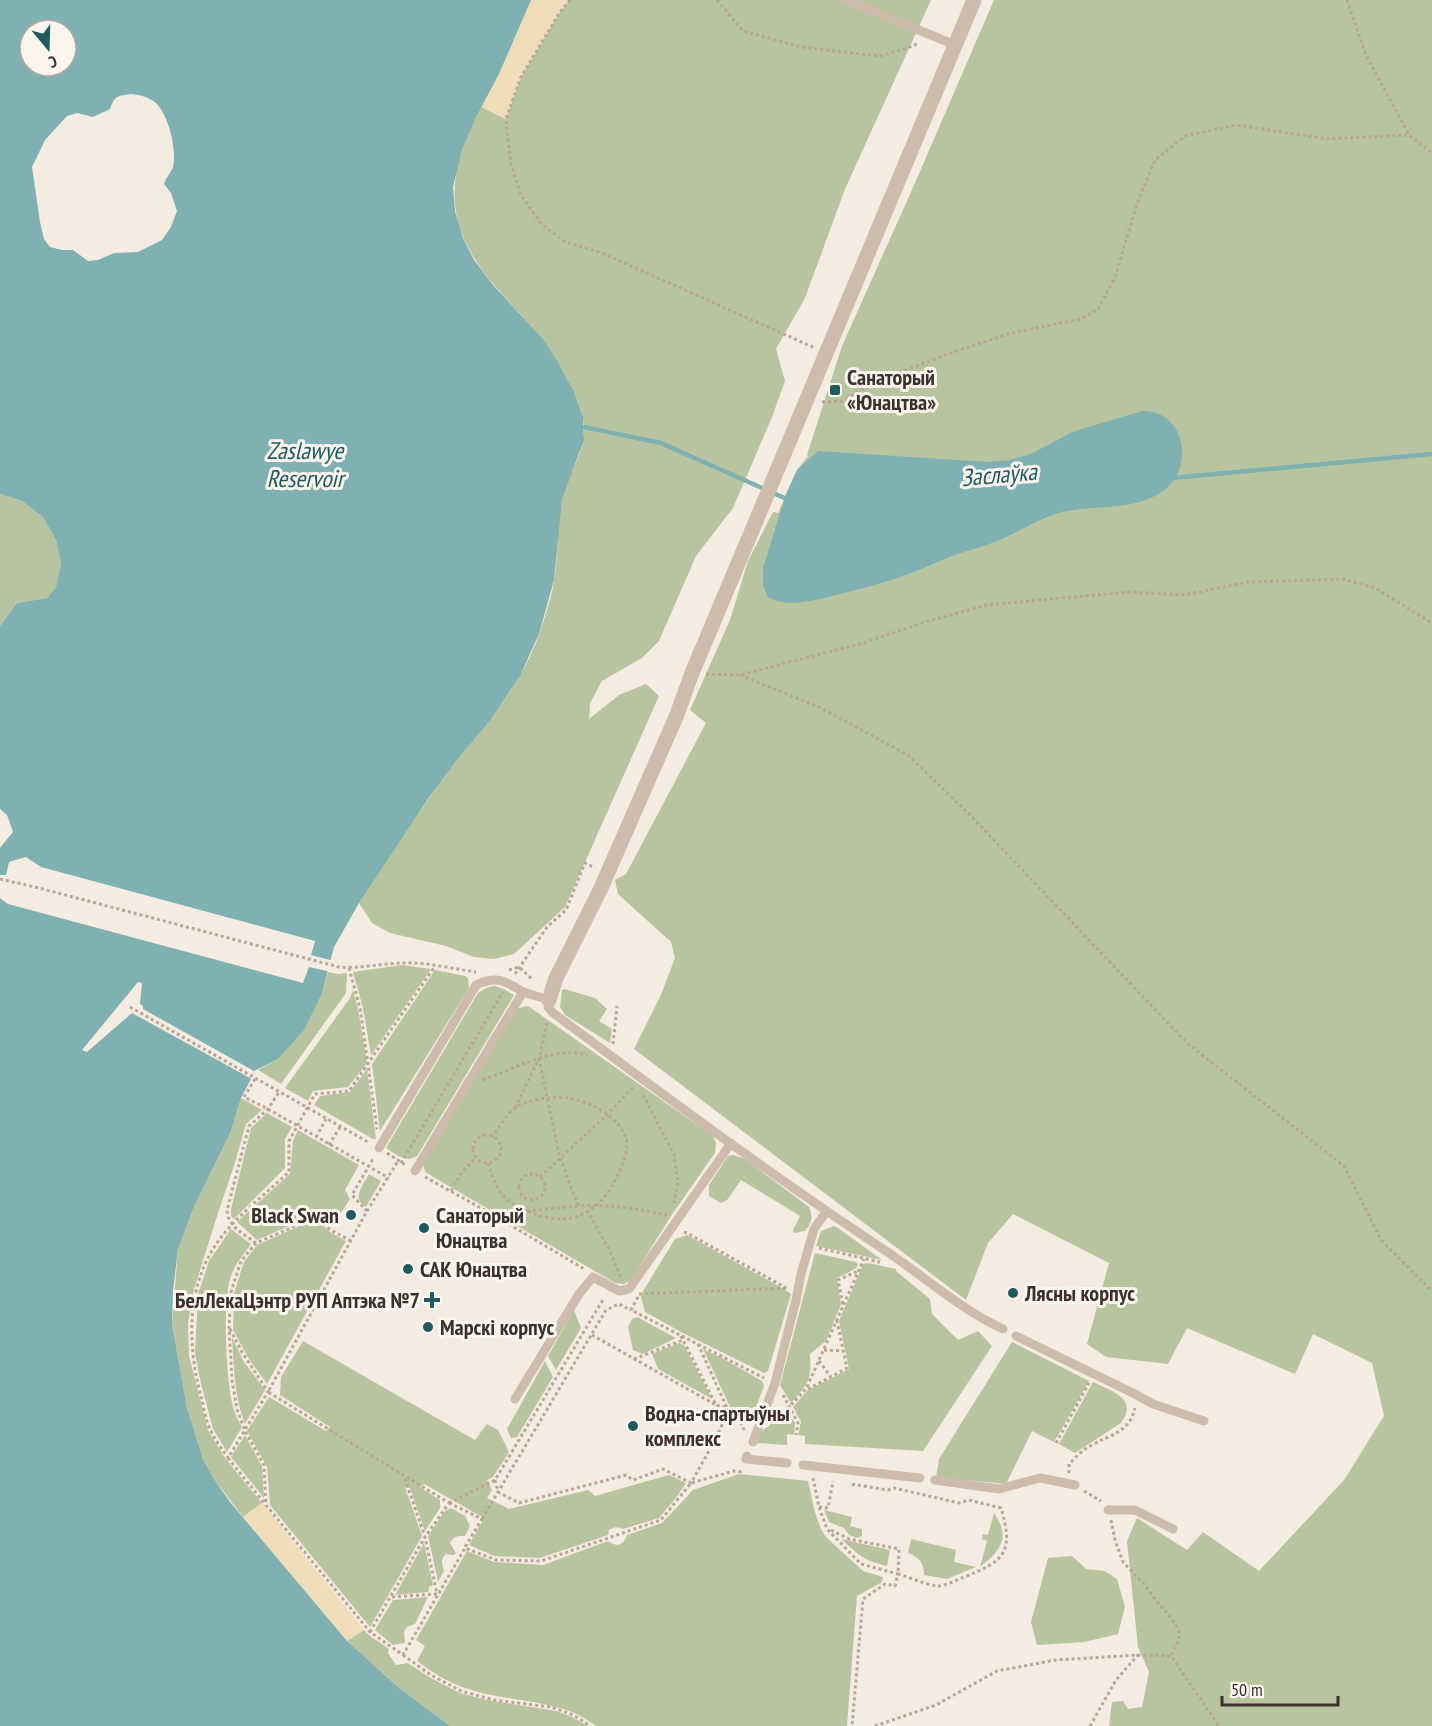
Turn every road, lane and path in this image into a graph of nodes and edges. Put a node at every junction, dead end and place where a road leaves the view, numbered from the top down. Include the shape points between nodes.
1 (570, 0) edge
2 (717, 0) edge
3 (846, 0) edge
4 (974, 0) edge
5 (1347, 0) edge
6 (929, 33) junction
7 (956, 45) junction
8 (1409, 135) junction
9 (1432, 153) edge
10 (826, 352) junction
11 (805, 402) junction
12 (1432, 623) edge
13 (692, 673) junction
14 (740, 675) junction
15 (607, 873) junction
16 (0, 879) edge
17 (435, 966) junction
18 (519, 967) junction
19 (349, 968) junction
20 (499, 972) dead end
21 (483, 974) dead end
22 (532, 978) dead end
23 (509, 983) junction
24 (523, 992) junction
25 (551, 1006) junction
26 (617, 1006) dead end
27 (130, 1007) dead end
28 (612, 1049) dead end
29 (592, 1056) dead end
30 (539, 1059) junction
31 (369, 1064) junction
32 (256, 1078) junction
33 (483, 1080) dead end
34 (637, 1083) dead end
35 (279, 1092) junction
36 (642, 1093) dead end
37 (548, 1098) junction
38 (308, 1108) junction
39 (515, 1108) junction
40 (268, 1109) junction
41 (608, 1114) junction
42 (326, 1119) junction
43 (297, 1125) junction
44 (340, 1127) junction
45 (316, 1137) junction
46 (492, 1137) junction
47 (731, 1143) junction
48 (329, 1145) junction
49 (380, 1148) junction
50 (476, 1158) junction
51 (561, 1158) junction
52 (400, 1162) junction
53 (488, 1163) junction
54 (368, 1167) junction
55 (415, 1171) junction
56 (540, 1176) junction
57 (389, 1178) junction
58 (451, 1191) junction
59 (598, 1204) junction
60 (579, 1206) junction
61 (587, 1210) junction
62 (367, 1211) junction
63 (526, 1211) junction
64 (826, 1212) junction
65 (491, 1214) junction
66 (674, 1219) junction
67 (232, 1225) junction
68 (351, 1241) junction
69 (256, 1243) junction
70 (864, 1258) dead end
71 (588, 1268) dead end
72 (859, 1271) junction
73 (645, 1285) dead end
74 (786, 1288) junction
75 (629, 1289) junction
76 (791, 1291) dead end
77 (1432, 1292) edge
78 (639, 1294) junction
79 (619, 1304) junction
80 (843, 1306) junction
81 (631, 1310) junction
82 (837, 1320) junction
83 (229, 1327) junction
84 (1003, 1329) dead end
85 (680, 1334) junction
86 (591, 1335) junction
87 (1016, 1336) dead end
88 (683, 1340) junction
89 (697, 1342) junction
90 (824, 1350) junction
91 (844, 1351) junction
92 (634, 1359) junction
93 (819, 1361) junction
94 (1094, 1374) junction
95 (831, 1377) junction
96 (775, 1383) junction
97 (806, 1389) junction
98 (268, 1392) junction
99 (1133, 1393) junction
100 (515, 1399) dead end
101 (716, 1405) junction
102 (789, 1407) junction
103 (728, 1409) junction
104 (1204, 1421) dead end
105 (245, 1431) junction
106 (757, 1431) junction
107 (796, 1435) dead end
108 (753, 1442) dead end
109 (1056, 1443) dead end
110 (747, 1456) dead end
111 (228, 1458) junction
112 (787, 1463) dead end
113 (803, 1464) dead end
114 (745, 1472) dead end
115 (403, 1474) junction
116 (920, 1478) dead end
117 (495, 1480) junction
118 (934, 1480) dead end
119 (844, 1483) dead end
120 (691, 1484) junction
121 (1076, 1485) junction
122 (498, 1492) junction
123 (449, 1503) junction
124 (266, 1505) junction
125 (819, 1507) junction
126 (1108, 1510) junction
127 (482, 1519) junction
128 (827, 1528) junction
129 (1173, 1529) dead end
130 (425, 1537) junction
131 (465, 1548) junction
132 (898, 1574) junction
133 (437, 1594) junction
134 (392, 1597) junction
135 (370, 1632) junction
136 (403, 1654) junction
137 (1138, 1655) junction
138 (1171, 1656) junction
139 (591, 1726) edge
140 (852, 1726) edge
141 (875, 1726) edge
142 (1090, 1726) edge
143 (1219, 1726) edge

1 - 10 path via 521,78 506,119 511,164 521,195 541,224 565,242 602,253
2 - 6 path via 743,32 801,47 879,56 905,49
3 - 6 lane
4 - 7 street
5 - 8 path via 1366,56
6 - 7 lane
7 - 10 street
8 - 9 path
8 - 11 path via 1327,139 1236,126 1185,136 1155,160 1114,277 1098,309 1082,318 1011,333 948,354 873,383 843,401
10 - 11 street
11 - 13 street
12 - 14 path via 1375,588 1342,579 1248,582 1184,595 1128,592 987,606
13 - 14 path
13 - 15 street
14 - 77 path via 821,708 908,756 971,816 1188,1044 1344,1166 1381,1240
15 - 18 path via 585,863 566,910 547,927
15 - 25 street via 556,978
16 - 19 path
17 - 19 path via 409,962
17 - 21 path
17 - 31 path
18 - 20 path
18 - 22 path
18 - 23 path
19 - 31 path
23 - 24 lane
23 - 49 lane via 497,979 476,984
23 - 52 path
24 - 25 lane
24 - 55 lane
25 - 30 path
25 - 47 lane
26 - 28 path
27 - 32 path
29 - 30 path via 562,1052
30 - 33 path
30 - 37 path
30 - 39 path
31 - 38 path via 349,1091 315,1094
31 - 49 path
32 - 35 path
32 - 40 path via 244,1097
34 - 41 path
35 - 38 path
35 - 40 path
36 - 66 path via 674,1154 678,1183
37 - 39 path
37 - 41 path via 582,1100
37 - 51 path
38 - 42 path
38 - 43 path
39 - 46 path
40 - 43 path
40 - 67 path via 249,1126 227,1210
41 - 51 path
41 - 59 path via 627,1142 620,1170
42 - 44 path
42 - 45 path
43 - 45 path
43 - 67 path via 289,1141 289,1172
44 - 48 path
44 - 49 path
45 - 48 path
46 - 50 path via 483,1136 475,1142
46 - 53 path via 499,1143 500,1152
47 - 64 lane
47 - 66 lane
48 - 54 path
49 - 52 path
49 - 54 path
50 - 53 path
50 - 58 path
51 - 56 path
51 - 60 path
52 - 55 path
52 - 57 path
53 - 63 path via 500,1192
54 - 57 path
54 - 62 path via 352,1195
55 - 58 path
56 - 56 path via 546,1186 543,1195 536,1200 524,1197 519,1190 523,1177 531,1173
57 - 62 path
58 - 65 path
59 - 60 path
59 - 61 path
59 - 66 path via 644,1210
60 - 63 path
61 - 63 path via 575,1217 546,1218
61 - 75 path
62 - 68 path
63 - 65 path
64 - 84 lane via 952,1299
64 - 96 lane via 814,1229
65 - 71 path via 587,1271
66 - 74 path via 680,1232
66 - 75 lane
67 - 69 path
67 - 111 path via 215,1245 196,1292 191,1350 210,1430
68 - 69 path via 316,1217
68 - 98 path
69 - 83 path via 241,1261 234,1282
70 - 72 path
72 - 80 path
72 - 80 path via 838,1280
73 - 78 path
74 - 76 path
74 - 78 path
75 - 100 lane via 619,1291 593,1277
78 - 81 path
79 - 81 path
79 - 86 path via 606,1310
79 - 117 path via 603,1297
80 - 82 path
81 - 85 path
82 - 90 path
82 - 91 path
83 - 98 path
83 - 105 path via 232,1380
85 - 88 path
85 - 89 path
86 - 92 path
86 - 122 path
87 - 94 lane
88 - 92 path
88 - 101 path
89 - 96 path
89 - 103 path
90 - 91 path
90 - 93 path
91 - 95 path via 847,1368
92 - 101 path
93 - 95 path
93 - 97 path
94 - 99 lane
94 - 109 path
95 - 97 path
96 - 102 path
96 - 106 lane
97 - 102 path
98 - 105 path
98 - 115 path
99 - 104 lane
99 - 121 path via 1136,1405 1128,1426 1092,1445 1069,1464 1069,1474
101 - 103 path
102 - 106 path
102 - 107 path via 798,1423
103 - 106 path via 739,1419 747,1436
103 - 120 path
105 - 111 path
105 - 124 path via 264,1465
106 - 108 lane
110 - 112 lane via 746,1459
111 - 124 path
113 - 116 lane
114 - 120 path via 734,1471
115 - 123 path
115 - 130 path
117 - 122 path
117 - 123 path
118 - 121 lane via 999,1490 1040,1478
119 - 132 path via 1001,1508 1007,1541 1004,1552 987,1568 939,1586
120 - 122 path via 663,1470 633,1480 626,1475 519,1503
120 - 131 path via 661,1520 541,1561 496,1560
121 - 126 path via 1104,1503
122 - 127 path
123 - 127 path
123 - 130 path
124 - 135 path
125 - 125 path via 813,1478 833,1481 828,1508
125 - 128 path
126 - 129 lane via 1135,1510
126 - 138 path via 1123,1562 1179,1630
127 - 131 path
128 - 132 path via 861,1564
128 - 132 path via 849,1539 899,1549
130 - 133 path
130 - 134 path
131 - 133 path
132 - 140 path via 895,1586 885,1584 863,1599
133 - 134 path
133 - 136 path
134 - 135 path
135 - 136 path
136 - 139 path via 461,1691 494,1700 551,1707
137 - 138 path
137 - 141 path via 1056,1659 997,1671 936,1705
137 - 142 path via 1116,1680
138 - 143 path

